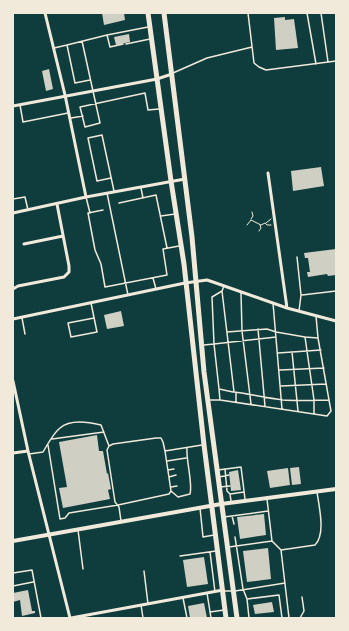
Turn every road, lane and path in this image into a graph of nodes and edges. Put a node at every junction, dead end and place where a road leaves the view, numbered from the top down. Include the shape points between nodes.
1 (45, 13) edge
2 (148, 13) edge
3 (164, 13) edge
4 (248, 13) edge
5 (307, 13) edge
6 (321, 13) edge
7 (150, 27) junction
8 (108, 35) junction
9 (151, 38) junction
10 (82, 41) junction
11 (123, 44) dead end
12 (126, 44) dead end
13 (67, 45) junction
14 (252, 47) junction
15 (53, 48) junction
16 (336, 61) edge
17 (328, 62) junction
18 (316, 64) junction
19 (172, 74) junction
20 (157, 79) junction
21 (90, 80) junction
22 (92, 90) junction
23 (65, 95) junction
24 (96, 103) junction
25 (20, 105) junction
26 (13, 106) edge
27 (161, 108) junction
28 (69, 113) junction
29 (83, 116) junction
30 (70, 118) junction
31 (268, 173) dead end
32 (111, 178) junction
33 (185, 179) junction
34 (171, 181) junction
35 (141, 187) junction
36 (114, 192) junction
37 (107, 193) junction
38 (86, 196) junction
39 (143, 198) junction
40 (13, 199) edge
41 (119, 202) dead end
42 (57, 204) junction
43 (28, 210) junction
44 (103, 210) dead end
45 (252, 212) dead end
46 (13, 213) edge
47 (90, 213) junction
48 (176, 214) junction
49 (161, 216) junction
50 (274, 218) junction
51 (250, 220) junction
52 (265, 223) junction
53 (260, 224) junction
54 (275, 224) junction
55 (247, 225) dead end
56 (259, 231) dead end
57 (63, 236) junction
58 (24, 244) dead end
59 (181, 245) junction
60 (167, 248) junction
61 (297, 257) dead end
62 (153, 278) junction
63 (196, 282) junction
64 (126, 283) junction
65 (185, 283) junction
66 (224, 286) junction
67 (13, 289) edge
68 (156, 289) junction
69 (222, 291) junction
70 (240, 291) junction
71 (336, 291) edge
72 (128, 295) junction
73 (301, 296) junction
74 (91, 303) junction
75 (273, 303) junction
76 (287, 308) junction
77 (299, 311) junction
78 (316, 315) junction
79 (22, 318) junction
80 (94, 318) junction
81 (13, 320) edge
82 (336, 321) edge
83 (258, 329) junction
84 (242, 331) junction
85 (227, 332) junction
86 (276, 332) junction
87 (25, 334) dead end
88 (276, 337) junction
89 (305, 337) junction
90 (318, 338) junction
91 (259, 339) junction
92 (244, 341) junction
93 (228, 343) junction
94 (214, 344) junction
95 (202, 345) junction
96 (321, 350) junction
97 (307, 351) junction
98 (292, 352) junction
99 (278, 353) junction
100 (310, 368) junction
101 (324, 368) junction
102 (294, 369) junction
103 (279, 370) junction
104 (13, 381) edge
105 (312, 384) junction
106 (326, 384) junction
107 (296, 385) junction
108 (281, 386) junction
109 (219, 389) junction
110 (235, 392) junction
111 (251, 395) junction
112 (265, 397) junction
113 (220, 400) junction
114 (282, 400) junction
115 (314, 400) junction
116 (329, 400) junction
117 (208, 401) junction
118 (298, 401) junction
119 (236, 402) junction
120 (251, 404) junction
121 (265, 406) junction
122 (282, 409) junction
123 (298, 411) junction
124 (314, 414) junction
125 (104, 432) junction
126 (52, 439) junction
127 (48, 445) junction
128 (204, 445) junction
129 (109, 446) junction
130 (187, 447) junction
131 (165, 451) junction
132 (28, 452) junction
133 (13, 453) edge
134 (186, 458) junction
135 (167, 461) junction
136 (188, 467) junction
137 (183, 468) dead end
138 (174, 469) dead end
139 (225, 469) junction
140 (168, 470) junction
141 (216, 470) junction
142 (189, 473) junction
143 (185, 474) dead end
144 (238, 474) dead end
145 (242, 474) junction
146 (169, 476) junction
147 (176, 476) dead end
148 (225, 476) junction
149 (229, 476) dead end
150 (217, 477) junction
151 (186, 484) dead end
152 (191, 484) junction
153 (240, 484) dead end
154 (243, 484) junction
155 (177, 486) dead end
156 (227, 486) junction
157 (230, 486) dead end
158 (219, 487) junction
159 (171, 488) junction
160 (336, 489) edge
161 (171, 491) junction
162 (244, 492) junction
163 (317, 492) junction
164 (230, 494) junction
165 (267, 498) junction
166 (245, 501) junction
167 (231, 503) junction
168 (221, 504) junction
169 (118, 505) junction
170 (212, 506) junction
171 (200, 508) junction
172 (268, 511) junction
173 (232, 516) junction
174 (223, 517) junction
175 (121, 522) junction
176 (234, 524) dead end
177 (78, 530) junction
178 (49, 535) junction
179 (215, 535) junction
180 (235, 537) dead end
181 (13, 541) edge
182 (272, 541) junction
183 (237, 546) junction
184 (227, 548) junction
185 (281, 550) junction
186 (217, 551) junction
187 (210, 552) junction
188 (180, 556) dead end
189 (83, 569) dead end
190 (144, 571) dead end
191 (13, 572) edge
192 (33, 582) junction
193 (285, 583) junction
194 (13, 586) edge
195 (243, 589) junction
196 (222, 590) junction
197 (233, 591) junction
198 (215, 592) junction
199 (207, 593) junction
200 (302, 597) dead end
201 (183, 598) junction
202 (247, 599) junction
203 (148, 604) junction
204 (141, 605) junction
205 (225, 610) junction
206 (210, 612) junction
207 (87, 616) edge
208 (41, 618) edge
209 (70, 618) edge
210 (143, 618) edge
211 (187, 618) edge
212 (211, 618) edge
213 (226, 618) edge
214 (237, 618) edge
215 (249, 618) edge
216 (282, 618) edge
217 (290, 618) edge
218 (300, 618) edge

1 - 15 street
2 - 7 main road
3 - 19 main road
4 - 14 lane
5 - 18 lane
6 - 17 lane
7 - 8 lane
7 - 9 main road
8 - 10 lane
8 - 11 lane via 110,47
9 - 12 lane
9 - 20 main road
10 - 13 lane
10 - 21 lane
13 - 15 lane
13 - 21 lane via 75,83
14 - 18 lane via 254,63 266,70
14 - 19 lane via 207,58
15 - 23 street
16 - 17 lane
17 - 18 lane
19 - 20 street
19 - 33 main road
20 - 22 street
20 - 27 main road
21 - 22 lane
22 - 23 street
22 - 24 lane
23 - 25 street
23 - 28 street
24 - 27 lane via 145,93 148,110
24 - 29 lane via 80,107
24 - 29 lane via 100,123 85,127
25 - 26 street
25 - 28 lane via 23,122
27 - 34 main road
28 - 30 street
29 - 30 lane
30 - 38 street
31 - 50 street
32 - 32 lane via 97,181 88,138 102,135
32 - 36 lane
33 - 34 street
33 - 63 main road
34 - 35 street
34 - 48 main road
35 - 36 street
35 - 39 lane
36 - 37 street
37 - 38 street
37 - 64 lane
38 - 42 street
38 - 47 lane
39 - 41 lane
39 - 49 lane via 156,195
40 - 43 lane via 25,197
42 - 43 street
42 - 57 street
43 - 46 street
44 - 47 lane
45 - 51 path
47 - 64 lane via 95,250 101,264 105,287
48 - 49 lane
48 - 59 main road
49 - 60 lane
50 - 52 path
50 - 54 street
51 - 53 path
51 - 55 path
52 - 53 path
52 - 54 path via 268,226
53 - 56 path
54 - 76 street
57 - 58 street
57 - 67 street via 69,266 66,276
59 - 60 lane
59 - 65 main road
60 - 62 lane via 163,249 166,275
61 - 73 lane
62 - 64 lane
62 - 68 lane
63 - 65 street
63 - 66 street via 207,280
63 - 95 main road
64 - 72 lane
65 - 68 street
65 - 128 main road
66 - 69 lane
66 - 70 street
68 - 72 street
69 - 85 lane
69 - 94 lane via 212,297
70 - 75 street
70 - 84 lane
71 - 73 lane
72 - 74 street
73 - 77 lane
74 - 79 street
74 - 80 lane
75 - 76 street
75 - 86 lane
76 - 77 street
77 - 78 street
78 - 82 street
78 - 90 lane
79 - 81 street
79 - 87 lane
80 - 80 lane via 97,332 71,337 68,323
83 - 84 lane
83 - 86 lane via 267,328
83 - 91 lane
84 - 85 lane
84 - 92 lane
85 - 93 lane
86 - 88 lane
86 - 89 lane
88 - 91 lane
88 - 99 lane
89 - 90 lane
89 - 97 lane
90 - 96 lane
91 - 92 lane
91 - 112 lane
92 - 93 lane
92 - 111 lane
93 - 94 lane
93 - 110 lane
94 - 95 lane
94 - 109 lane
95 - 117 main road
96 - 97 lane
96 - 101 lane
97 - 98 lane
97 - 100 lane
98 - 99 lane
98 - 102 lane
99 - 103 lane
100 - 101 lane
100 - 102 lane
100 - 105 lane
101 - 106 lane
102 - 103 lane
102 - 107 lane
103 - 108 lane
104 - 132 street
105 - 106 lane
105 - 107 lane
105 - 115 lane
106 - 116 lane
107 - 108 lane
107 - 118 lane
108 - 114 lane
109 - 110 lane
109 - 113 lane
110 - 111 lane
110 - 119 lane
111 - 112 lane
111 - 120 lane
112 - 114 lane
112 - 121 lane
113 - 117 lane
113 - 119 lane
114 - 118 lane
114 - 122 lane
115 - 116 lane
115 - 118 lane
115 - 124 lane
116 - 124 lane via 331,411 327,416
117 - 141 main road
118 - 123 lane
119 - 120 lane
120 - 121 lane
121 - 122 lane
122 - 123 lane
123 - 124 lane
125 - 126 lane
125 - 126 lane via 101,425 69,423 59,428
125 - 129 lane
126 - 127 lane
127 - 132 lane via 43,452
127 - 169 lane via 60,519 65,518 68,513
128 - 130 lane
128 - 170 main road
129 - 131 lane via 161,438
129 - 169 lane via 107,450 115,502
130 - 131 lane
130 - 134 lane
131 - 135 lane
132 - 133 street
132 - 178 street
134 - 135 lane
134 - 136 lane
135 - 140 lane
136 - 137 lane
136 - 142 lane
138 - 140 lane
139 - 141 lane
139 - 145 lane via 241,467
139 - 148 lane
140 - 146 lane
141 - 150 main road
142 - 143 lane
142 - 152 lane
144 - 145 lane
145 - 154 lane
146 - 147 lane
146 - 159 lane
148 - 149 lane
148 - 150 lane
148 - 156 lane
150 - 158 main road
151 - 152 lane
152 - 161 lane via 190,494 178,497
153 - 154 lane
154 - 162 lane
155 - 159 lane
156 - 157 lane
156 - 158 lane
156 - 164 lane
158 - 168 main road
159 - 161 lane
160 - 163 street
161 - 169 lane via 164,496
162 - 164 lane
162 - 166 lane
163 - 165 street
163 - 185 lane via 321,532 317,543
164 - 167 lane
165 - 166 street
165 - 172 lane
166 - 167 street
167 - 168 street
168 - 170 street
168 - 174 main road
169 - 175 lane
170 - 171 street
170 - 179 main road
171 - 175 street
171 - 179 lane via 203,537
172 - 173 lane
172 - 182 lane
173 - 174 lane
173 - 176 lane
174 - 184 main road
175 - 177 street
177 - 178 street
177 - 189 lane
178 - 181 street
178 - 209 street
179 - 186 main road
180 - 183 lane
182 - 183 lane
182 - 185 lane
183 - 184 lane
183 - 195 lane
184 - 197 main road
185 - 193 lane
186 - 187 lane
186 - 196 main road
187 - 188 lane
187 - 198 lane
190 - 203 lane
191 - 192 lane via 32,570
192 - 194 lane
192 - 208 lane
193 - 195 lane
193 - 217 lane
195 - 197 lane
195 - 202 lane
196 - 197 lane
196 - 198 street
196 - 205 main road
197 - 214 main road
198 - 199 street
199 - 201 street
199 - 206 lane
200 - 218 lane via 304,611
201 - 203 street
201 - 211 lane
202 - 215 lane
202 - 216 lane via 279,595
203 - 204 street
204 - 207 street
204 - 210 lane
205 - 206 lane
205 - 213 main road
206 - 212 lane
207 - 209 street

